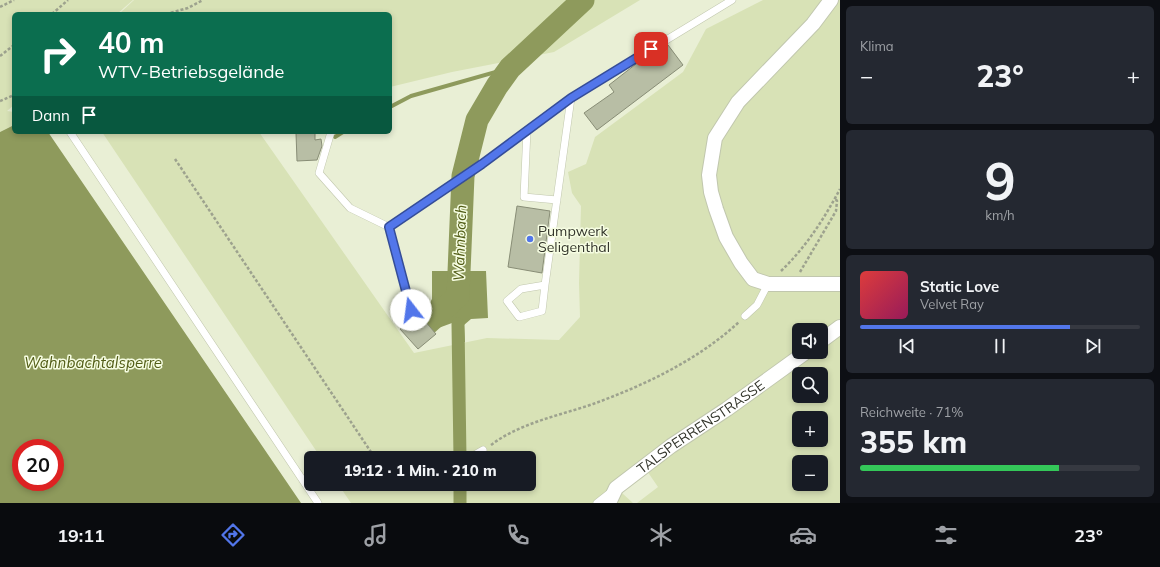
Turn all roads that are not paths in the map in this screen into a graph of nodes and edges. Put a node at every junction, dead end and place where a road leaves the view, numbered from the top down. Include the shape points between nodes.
1 (732, 0) edge
2 (831, 0) edge
3 (571, 98) junction
4 (527, 130) junction
5 (71, 134) edge
6 (330, 134) edge
7 (557, 200) junction
8 (389, 227) junction
9 (768, 284) junction
10 (840, 284) edge
11 (545, 285) junction
12 (411, 310) dead end
13 (745, 316) road end
14 (840, 327) edge
15 (828, 336) edge
16 (796, 359) edge
17 (616, 488) junction
18 (318, 503) edge
19 (597, 503) edge
20 (609, 503) edge

1 - 3 lane
2 - 9 street via 813,24 738,102 715,138 709,175 718,216 726,237 741,263 753,279
3 - 4 lane
3 - 7 lane
4 - 7 lane via 524,197
4 - 8 lane
5 - 18 lane
6 - 8 lane via 319,173 350,208
7 - 11 lane
8 - 12 lane
9 - 10 street
9 - 13 lane via 757,305
11 - 11 lane via 542,311 519,317 507,300 521,289
14 - 15 street
16 - 17 street, TALSPERRENSTRASSE via 671,446
17 - 19 lane, TALSPERRENSTRASSE
17 - 20 street

